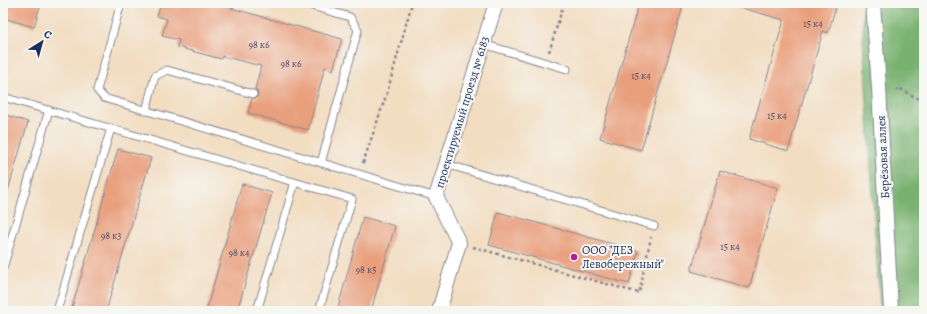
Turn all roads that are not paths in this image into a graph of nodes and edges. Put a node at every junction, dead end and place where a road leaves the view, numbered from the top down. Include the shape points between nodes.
1 (121, 3) edge
2 (302, 3) edge
3 (496, 3) edge
4 (873, 3) edge
5 (483, 44) junction
6 (567, 69) dead end
7 (253, 94) dead end
8 (3, 97) edge
9 (49, 110) junction
10 (146, 111) junction
11 (111, 128) junction
12 (321, 163) junction
13 (446, 164) junction
14 (295, 182) junction
15 (436, 197) junction
16 (654, 226) road end
17 (3, 268) edge
18 (57, 311) edge
19 (257, 311) edge
20 (319, 311) edge
21 (439, 311) edge
22 (891, 311) edge

1 - 10 lane via 97,90 104,98
2 - 12 lane via 350,16 358,30
3 - 5 street, проектируемый проезд № 6183
4 - 22 street, Берёзовая аллея
5 - 6 lane
5 - 13 street, проектируемый проезд № 6183
7 - 10 lane via 167,70 155,76
8 - 9 lane
9 - 11 lane
9 - 17 lane
10 - 12 lane
11 - 14 lane
11 - 18 lane
12 - 15 lane
13 - 15 street, проектируемый проезд № 6183
13 - 16 lane
14 - 19 lane
14 - 20 lane via 352,199
15 - 21 street, проектируемый проезд № 6183 via 458,243

